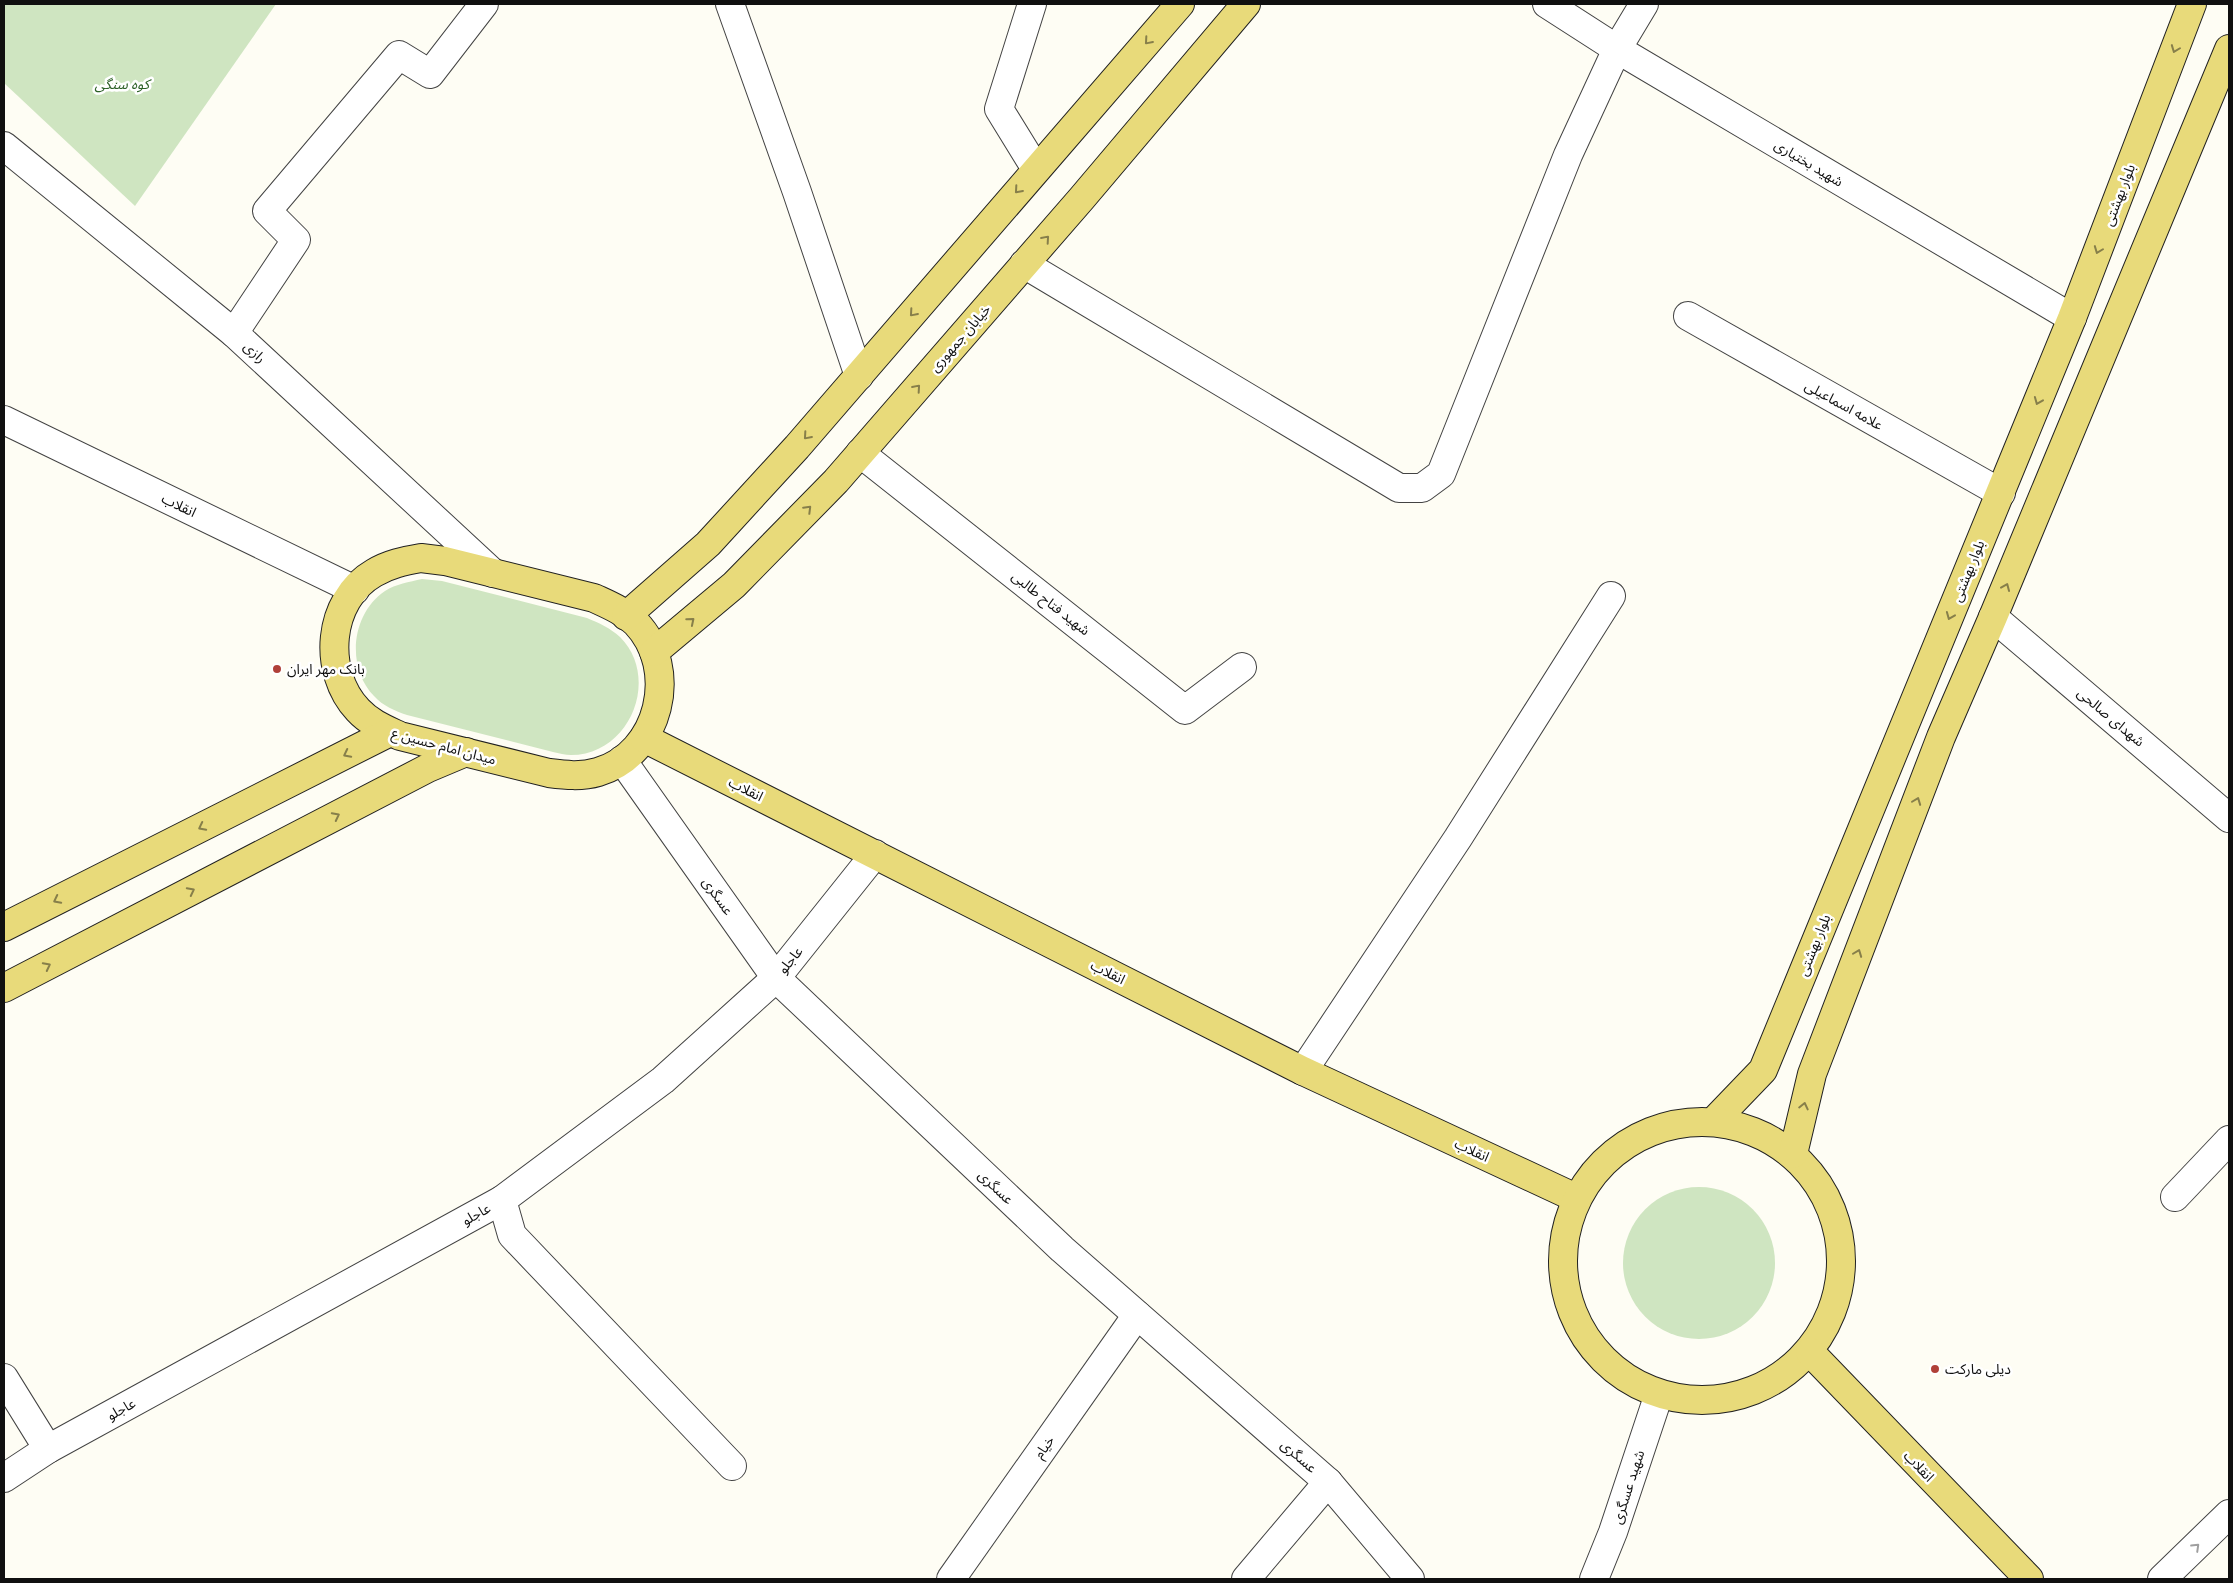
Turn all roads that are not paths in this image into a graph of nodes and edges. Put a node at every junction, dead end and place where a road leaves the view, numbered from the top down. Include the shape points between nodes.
1 (484, 4) edge
2 (730, 4) edge
3 (1032, 4) edge
4 (1180, 4) edge
5 (1246, 4) edge
6 (1547, 4) edge
7 (1644, 4) edge
8 (2192, 4) edge
9 (1617, 49) junction
10 (2229, 49) edge
11 (4, 146) edge
12 (1036, 169) junction
13 (1024, 264) junction
14 (1688, 316) dead end
15 (2072, 318) junction
16 (234, 333) junction
17 (859, 376) junction
18 (4, 420) edge
19 (860, 452) junction
20 (2001, 493) junction
21 (493, 573) junction
22 (355, 590) junction
23 (1611, 596) dead end
24 (626, 616) junction
25 (1994, 617) junction
26 (654, 652) junction
27 (1242, 666) dead end
28 (390, 732) junction
29 (644, 738) junction
30 (466, 752) junction
31 (622, 760) junction
32 (2229, 818) edge
33 (875, 854) junction
34 (4, 927) edge
35 (776, 978) junction
36 (4, 988) edge
37 (1304, 1071) junction
38 (1714, 1121) junction
39 (2229, 1140) edge
40 (1793, 1154) junction
41 (2175, 1197) dead end
42 (1576, 1198) junction
43 (502, 1200) junction
44 (1137, 1315) junction
45 (1810, 1352) junction
46 (4, 1378) edge
47 (1658, 1394) junction
48 (48, 1449) junction
49 (732, 1466) dead end
50 (4, 1478) edge
51 (1328, 1482) junction
52 (2229, 1514) edge
53 (951, 1579) edge
54 (1246, 1579) edge
55 (1410, 1579) edge
56 (1594, 1579) edge
57 (2029, 1579) edge
58 (2162, 1579) edge

1 - 16 street via 430,74 399,55 267,211 296,240
2 - 17 street
3 - 12 street via 999,109
4 -> 12 main road
13 -> 5 main road, خیابان جمهوری
6 - 9 street, شهید بختیاری
7 - 9 street
8 -> 15 main road, بلوار بهشتی
9 - 13 street via 1568,155 1441,474 1422,488 1398,488
9 - 15 street, شهید بختیاری
25 -> 10 main road
11 - 16 street, رازی
12 -> 17 main road
19 -> 13 main road, خیابان جمهوری
14 - 20 street, علامه اسماعیلی
15 -> 20 main road, بلوار بهشتی
16 - 21 street, رازی
17 -> 24 main road via 708,544
18 - 22 street, انقلاب
26 -> 19 main road, خیابان جمهوری via 734,585 836,481
19 - 27 street, شهید فتاح طالبی via 1186,710
20 -> 38 main road, بلوار بهشتی via 1762,1070
21 - 22 main road, میدان امام حسین ع via 445,560 421,558 396,562 372,574
21 - 24 main road, میدان امام حسین ع via 594,598
22 - 28 main road, میدان امام حسین ع via 340,614 334,639 335,664 343,689 358,710
23 - 37 street via 1458,838
24 - 26 main road, میدان امام حسین ع via 636,624
25 - 32 street, شهدای صالحی
40 -> 25 main road via 1812,1074 1942,737
26 - 29 main road, میدان امام حسین ع via 659,669 660,695 654,720
28 - 30 main road, میدان امام حسین ع
28 -> 34 main road
29 - 31 main road, میدان امام حسین ع
29 - 33 main road, انقلاب
30 - 31 main road, میدان امام حسین ع via 573,776 598,772
36 -> 30 main road via 428,768
31 - 35 street, عسگری
33 - 35 street, عاجلو
33 - 37 main road, انقلاب
35 - 43 street, عاجلو via 663,1080
35 - 44 street, عسگری via 1062,1250
37 - 42 main road, انقلاب
38 - 40 main road via 1756,1131
38 - 42 main road via 1672,1123 1633,1139 1600,1164
39 - 41 street
40 - 45 main road via 1822,1187 1839,1228 1843,1272 1832,1314
42 - 47 main road via 1562,1244 1565,1292 1572,1310 1584,1336 1616,1372
43 - 48 street, عاجلو
43 - 49 street via 512,1235
44 - 51 street, عسگری
44 - 53 street, خیام
45 - 47 main road via 1778,1379 1740,1396 1699,1401
45 - 57 main road, انقلاب
46 - 48 street
47 - 56 street, شهید عسگری via 1613,1532
48 - 50 street, عاجلو
51 - 54 street
51 - 55 street, عسگری
58 -> 52 street

